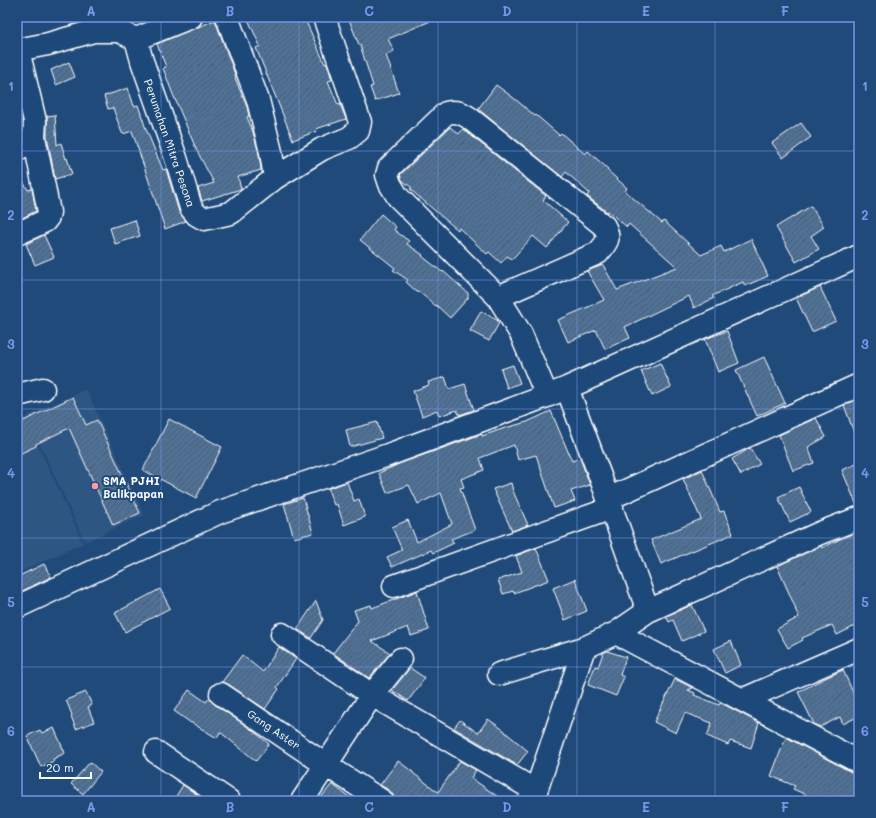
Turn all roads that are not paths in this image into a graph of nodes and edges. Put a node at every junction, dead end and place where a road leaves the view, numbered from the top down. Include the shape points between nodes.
1 (191, 17) edge
2 (227, 17) edge
3 (324, 17) edge
4 (124, 29) edge
5 (17, 50) edge
6 (34, 137) junction
7 (17, 150) edge
8 (275, 178) junction
9 (17, 234) edge
10 (859, 256) edge
11 (498, 297) junction
12 (859, 386) edge
13 (567, 388) junction
14 (43, 390) dead end
15 (17, 395) edge
16 (547, 396) junction
17 (610, 504) junction
18 (859, 518) edge
19 (394, 586) dead end
20 (17, 607) edge
21 (648, 611) junction
22 (616, 633) junction
23 (282, 634) dead end
24 (584, 648) junction
25 (859, 649) edge
26 (401, 659) dead end
27 (499, 674) dead end
28 (222, 694) dead end
29 (372, 695) junction
30 (742, 700) junction
31 (156, 752) dead end
32 (859, 762) edge
33 (326, 765) junction
34 (532, 796) edge
35 (229, 801) edge
36 (302, 801) edge
37 (382, 801) edge

1 - 4 street
2 - 8 street via 258,100 272,152
3 - 8 street, Perumahan Mitra Pesona via 360,122 358,131 349,138 322,149
4 - 5 street via 94,31
4 - 8 street, Perumahan Mitra Pesona via 142,61 191,208 197,215 204,219 232,213
5 - 6 street via 35,121
6 - 7 street via 23,148
6 - 9 street via 49,212 45,221
10 - 13 street
11 - 11 street via 598,252 607,242 607,232 604,226 468,117 461,113 446,113 389,168 387,175 398,197
11 - 16 street via 521,334
12 - 17 street
13 - 16 street
13 - 17 street
14 - 15 street
16 - 20 street via 388,455 220,512
17 - 19 street
17 - 21 street
18 - 21 street via 820,533
21 - 22 street
22 - 24 street
22 - 30 street
23 - 29 street
24 - 27 street
24 - 34 street
25 - 30 street
26 - 29 street
28 - 33 street, Gang Aster
29 - 33 street
29 - 34 street
30 - 32 street
31 - 35 street
33 - 36 street
33 - 37 street, Gang Aster

